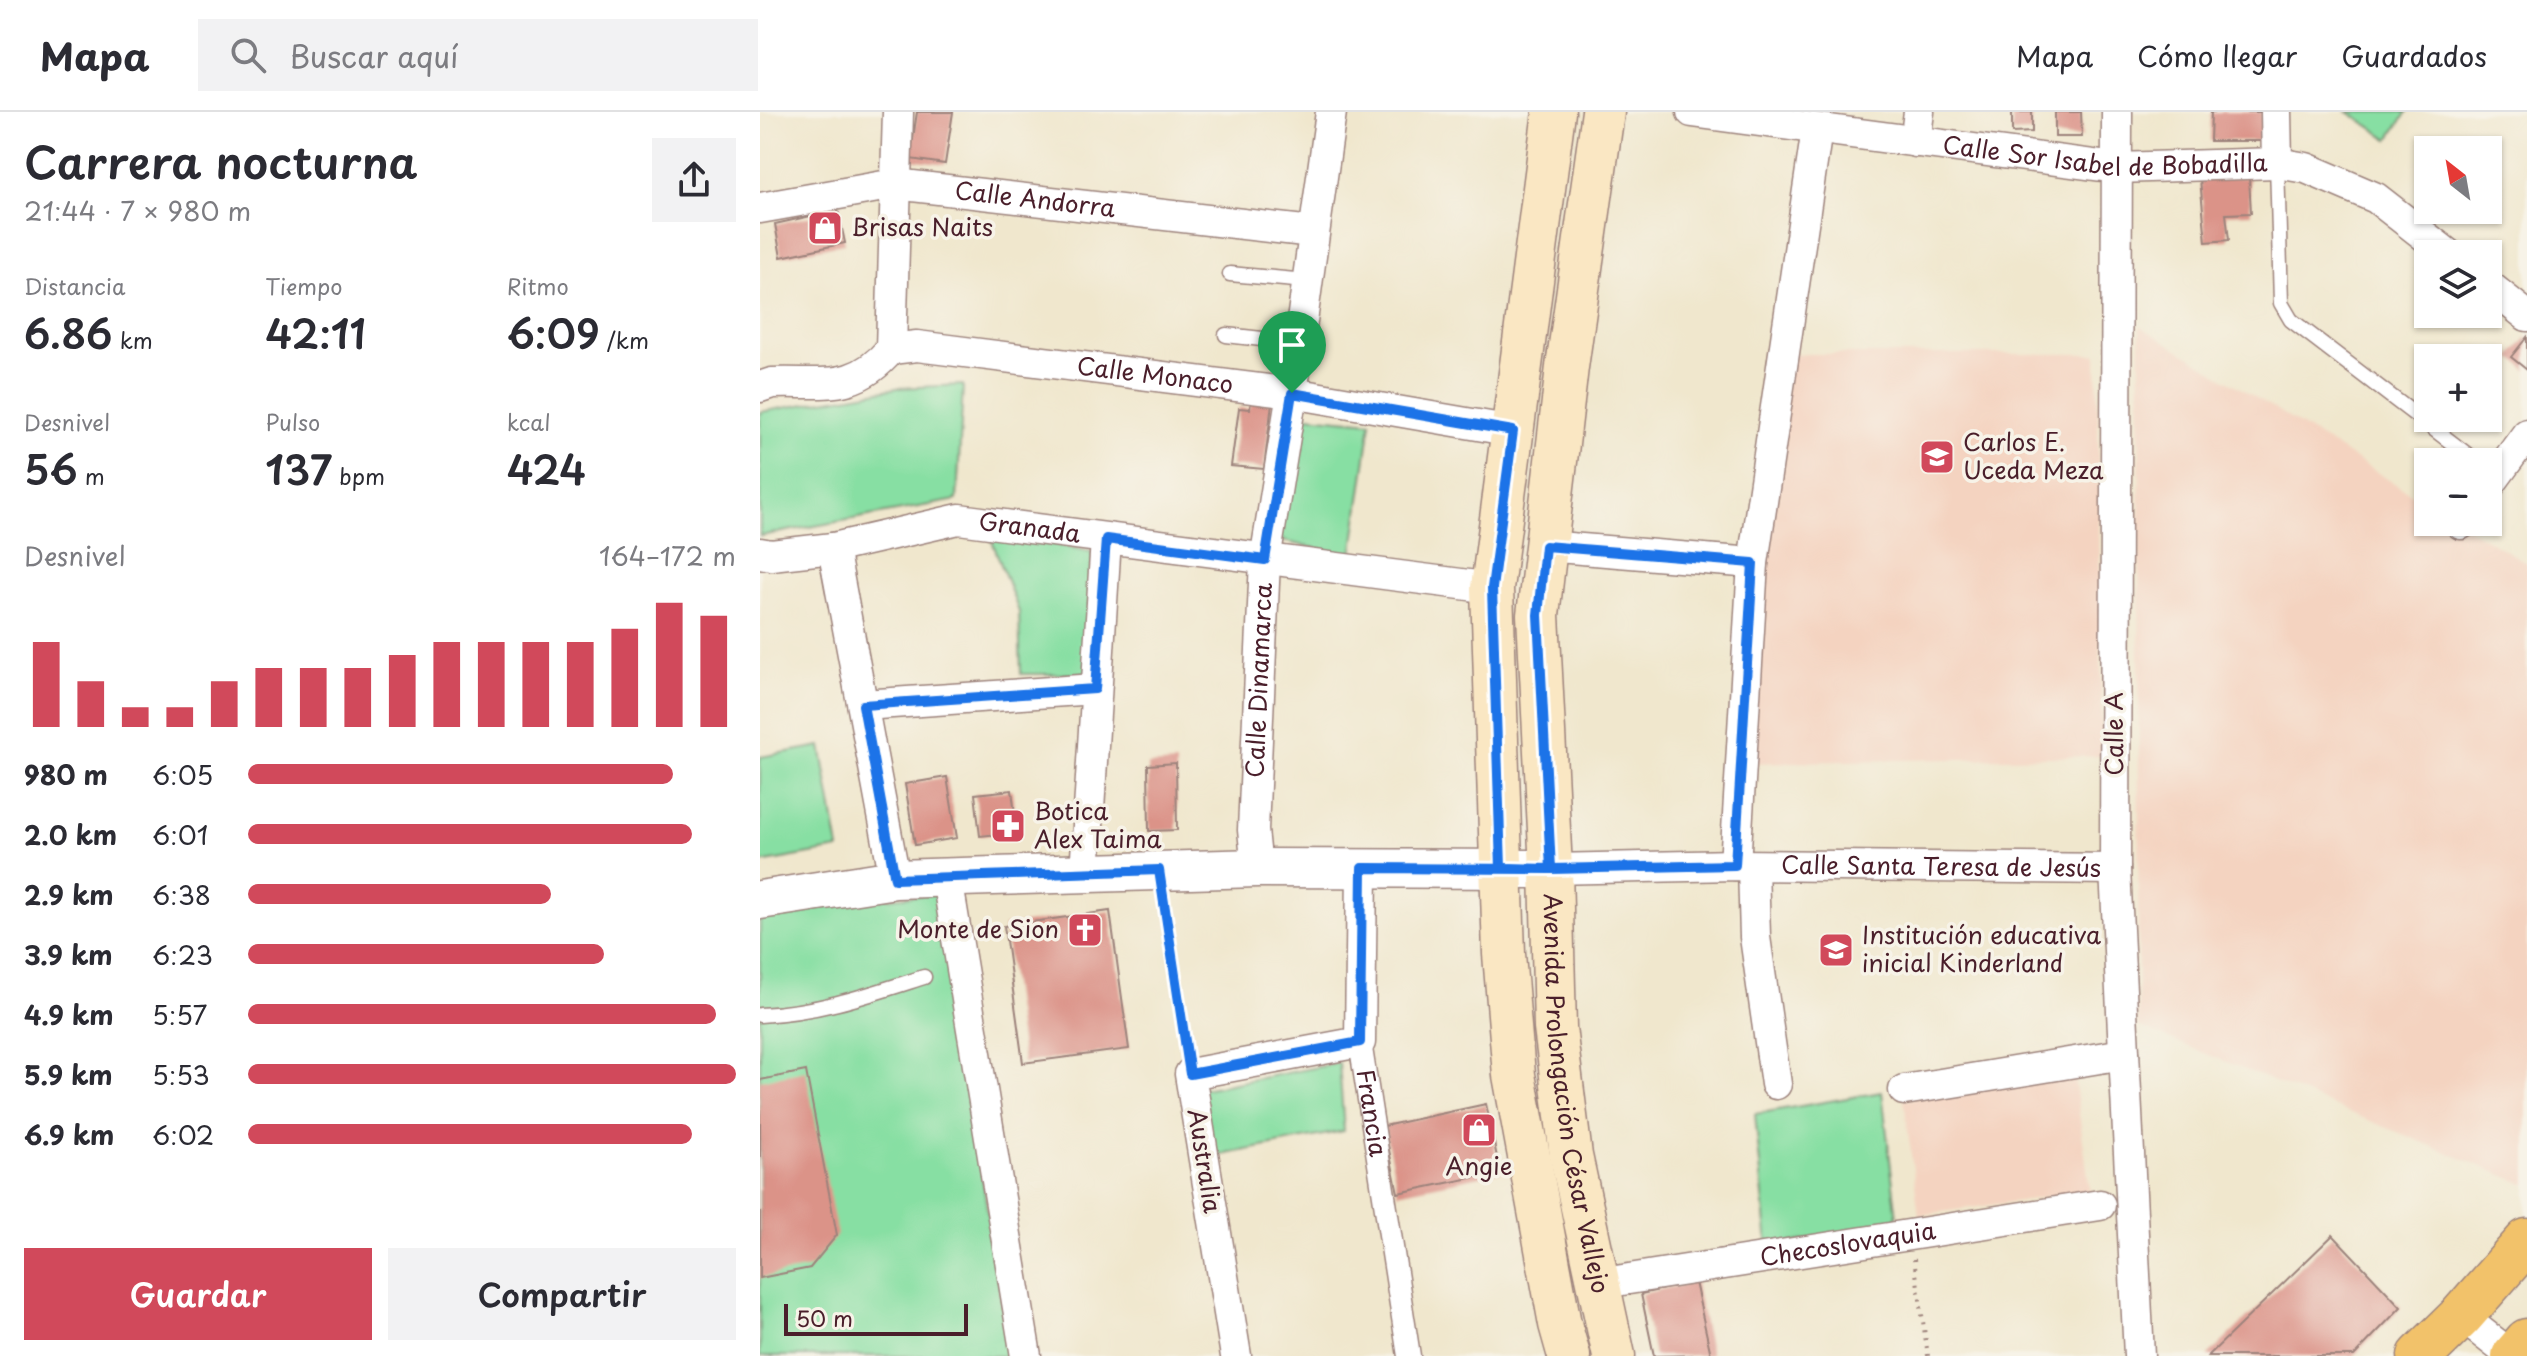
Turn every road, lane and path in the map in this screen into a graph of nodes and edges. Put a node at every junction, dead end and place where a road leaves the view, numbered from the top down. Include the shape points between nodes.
1 (898, 112) edge
2 (1331, 112) edge
3 (1554, 112) edge
4 (1603, 112) edge
5 (1692, 112) edge
6 (1919, 112) edge
7 (2117, 112) edge
8 (2276, 112) edge
9 (1817, 129) junction
10 (1915, 142) junction
11 (2277, 163) junction
12 (2117, 168) junction
13 (895, 184) junction
14 (760, 208) edge
15 (1313, 232) junction
16 (2430, 240) edge
17 (1230, 274) dead end
18 (1306, 281) junction
19 (2502, 296) edge
20 (2527, 316) edge
21 (1226, 335) dead end
22 (1298, 343) junction
23 (891, 349) junction
24 (760, 387) edge
25 (1292, 393) junction
26 (1513, 431) junction
27 (2527, 434) edge
28 (2454, 448) edge
29 (2502, 459) edge
30 (1106, 539) junction
31 (1545, 546) junction
32 (833, 548) junction
33 (760, 553) edge
34 (1265, 560) junction
35 (1753, 563) junction
36 (1492, 588) junction
37 (1095, 689) junction
38 (863, 705) junction
39 (1744, 865) junction
40 (1257, 868) junction
41 (1362, 868) junction
42 (1501, 868) junction
43 (1551, 869) junction
44 (2115, 869) junction
45 (1159, 870) junction
46 (1085, 873) junction
47 (947, 878) junction
48 (895, 879) junction
49 (760, 900) edge
50 (924, 977) dead end
51 (760, 1015) edge
52 (1360, 1042) junction
53 (2124, 1054) junction
54 (1190, 1074) junction
55 (1776, 1084) dead end
56 (1904, 1090) dead end
57 (2100, 1205) dead end
58 (1910, 1234) junction
59 (2527, 1241) edge
60 (1597, 1284) junction
61 (2461, 1316) junction
62 (2527, 1341) edge
63 (1026, 1356) edge
64 (1236, 1356) edge
65 (1409, 1356) edge
66 (1569, 1356) edge
67 (1614, 1356) edge
68 (1928, 1356) edge
69 (2139, 1356) edge
70 (2420, 1356) edge
71 (2513, 1356) edge

1 - 13 street
2 - 15 street, Calle Dinamarca
3 - 26 main road, Avenida Prolongación César Vallejo
4 - 31 main road, Avenida Prolongación César Vallejo
5 - 9 street, Calle Sor Isabel de Bobadilla
6 - 10 street
7 - 12 street, Calle A
8 - 11 street
9 - 10 street, Calle Sor Isabel de Bobadilla
9 - 35 street
10 - 12 street, Calle Sor Isabel de Bobadilla
11 - 12 street, Calle Sor Isabel de Bobadilla
11 - 16 street, Calle Sor Isabel de Bobadilla via 2306,168 2376,198
11 - 28 lane via 2281,303 2291,320
12 - 44 street, Calle A
13 - 14 street, Calle Andorra
13 - 15 street, Calle Andorra
13 - 23 street
15 - 18 street, Calle Dinamarca
17 - 18 lane
18 - 22 street, Calle Dinamarca
19 - 20 street
21 - 22 lane
22 - 25 street, Calle Dinamarca
23 - 24 street via 853,380
23 - 25 street, Calle Monaco via 917,346
25 - 26 street, Calle Monaco
25 - 34 street, Calle Dinamarca
26 - 36 main road, Avenida Prolongación César Vallejo
27 - 29 street
30 - 32 street, Granada via 959,519
30 - 34 street, Granada
30 - 37 street
31 - 35 street
31 - 43 main road, Avenida Prolongación César Vallejo via 1538,615
32 - 33 street, Granada
32 - 38 street
34 - 36 street, Granada
34 - 40 street, Calle Dinamarca via 1253,830
35 - 39 street
36 - 42 main road, Avenida Prolongación César Vallejo
37 - 38 street
37 - 46 street
38 - 48 street
39 - 43 street, Calle Santa Teresa de Jesús
39 - 44 street, Calle Santa Teresa de Jesús
39 - 55 street
40 - 41 street, Calle Santa Teresa de Jesús
40 - 45 street, Calle Santa Teresa de Jesús
41 - 42 street, Calle Santa Teresa de Jesús
41 - 52 street, Francia
42 - 43 street, Calle Santa Teresa de Jesús
42 - 66 main road, Avenida Prolongación César Vallejo via 1514,1075
43 - 60 main road, Avenida Prolongación César Vallejo via 1555,1028 1571,1156
44 - 53 street, Calle A
45 - 46 street, Calle Santa Teresa de Jesús
45 - 54 path, Australia
46 - 47 street, Calle Santa Teresa de Jesús
47 - 48 street, Calle Santa Teresa de Jesús
47 - 63 street
48 - 49 street, Calle Santa Teresa de Jesús
50 - 51 lane via 836,1005
52 - 54 street
52 - 65 street, Francia
53 - 56 street
53 - 69 street, Calle A
54 - 64 street, Australia
57 - 58 street, Checoslovaquia
58 - 60 street, Checoslovaquia
58 - 68 path
59 - 61 main road
60 - 67 main road, Avenida Prolongación César Vallejo
61 - 70 main road
61 - 71 street
62 - 71 main road

